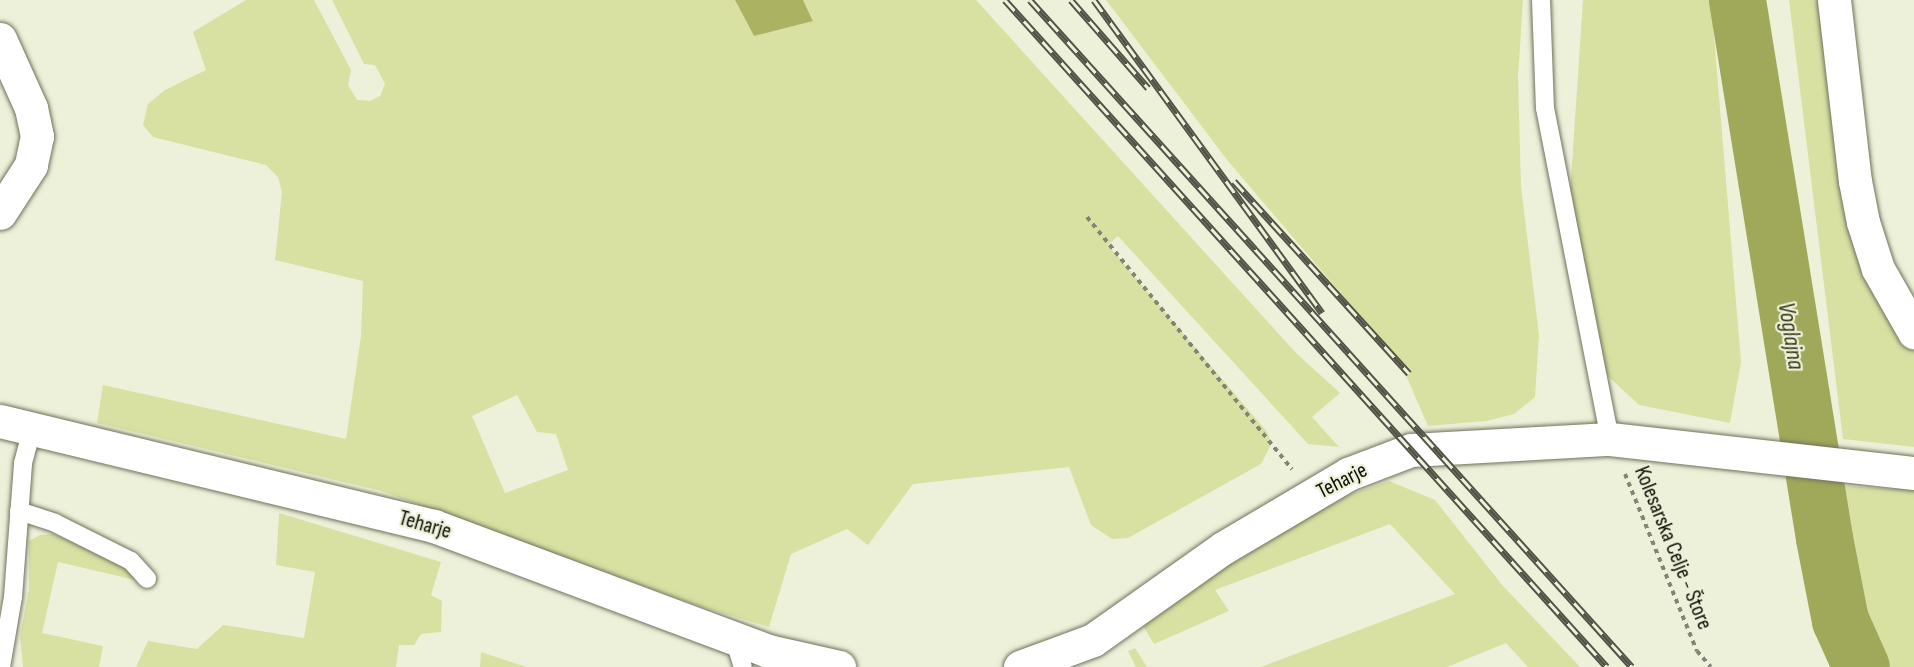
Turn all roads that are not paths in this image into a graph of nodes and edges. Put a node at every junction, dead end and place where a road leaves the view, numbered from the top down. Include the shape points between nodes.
1 (1541, 0) edge
2 (1834, 0) edge
3 (4, 54) edge
4 (0, 213) edge
5 (1914, 332) edge
6 (0, 421) edge
7 (32, 430) junction
8 (1610, 439) junction
9 (1909, 472) edge
10 (19, 511) junction
11 (147, 579) dead end
12 (739, 652) edge
13 (1, 667) edge
14 (838, 667) edge
15 (1020, 667) edge

1 - 8 lane via 1545,108
2 - 5 street via 1863,222 1878,269
3 - 4 street via 31,108 37,136 31,165
6 - 7 street, Teharje
7 - 10 lane via 23,463
7 - 12 street, Teharje via 434,526
8 - 9 street, Teharje
8 - 15 street, Teharje via 1411,450 1348,474 1223,548 1093,640
10 - 11 lane via 131,561
10 - 13 lane via 13,597
12 - 14 street, Teharje via 768,651

